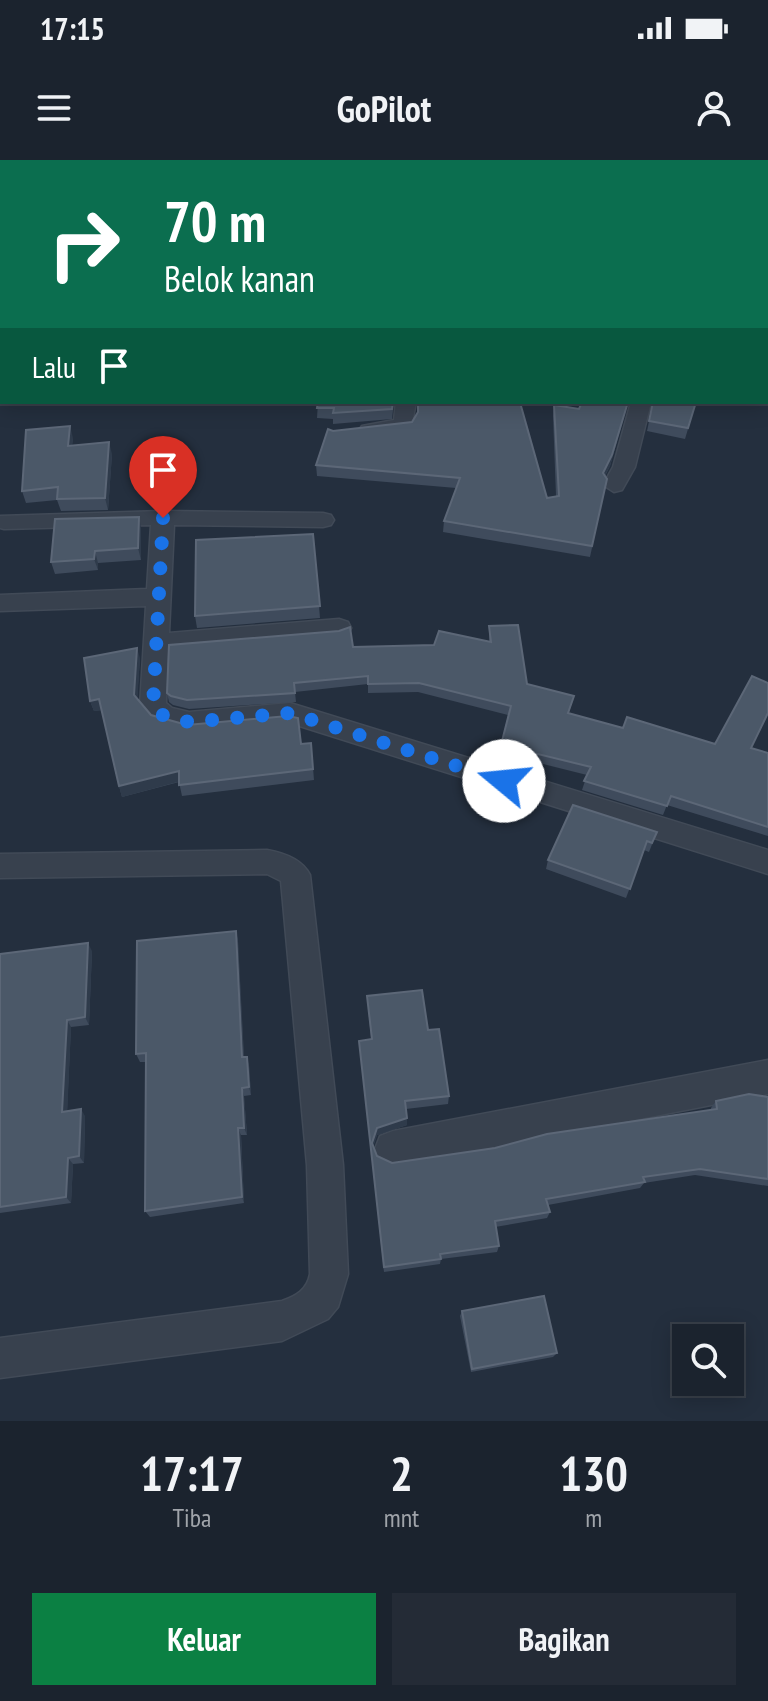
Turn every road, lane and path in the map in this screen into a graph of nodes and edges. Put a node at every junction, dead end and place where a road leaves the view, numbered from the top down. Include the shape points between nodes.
1 (406, 404) edge
2 (640, 404) edge
3 (346, 432) edge
4 (614, 485) dead end
5 (163, 518) junction
6 (323, 520) dead end
7 (4, 522) dead end
8 (159, 597) junction
9 (0, 603) edge
10 (339, 628) edge
11 (156, 643) junction
12 (768, 862) edge
13 (0, 866) edge
14 (768, 1077) edge
15 (393, 1149) dead end
16 (0, 1358) edge

1 - 3 street via 402,427
2 - 4 street
5 - 6 street
5 - 7 street
5 - 8 street
8 - 9 street
8 - 11 street
10 - 11 street
11 - 12 street via 153,706 164,716 189,722 290,713
13 - 16 street via 267,862 292,871 325,1165 329,1274 327,1290 315,1308 282,1321
14 - 15 street

